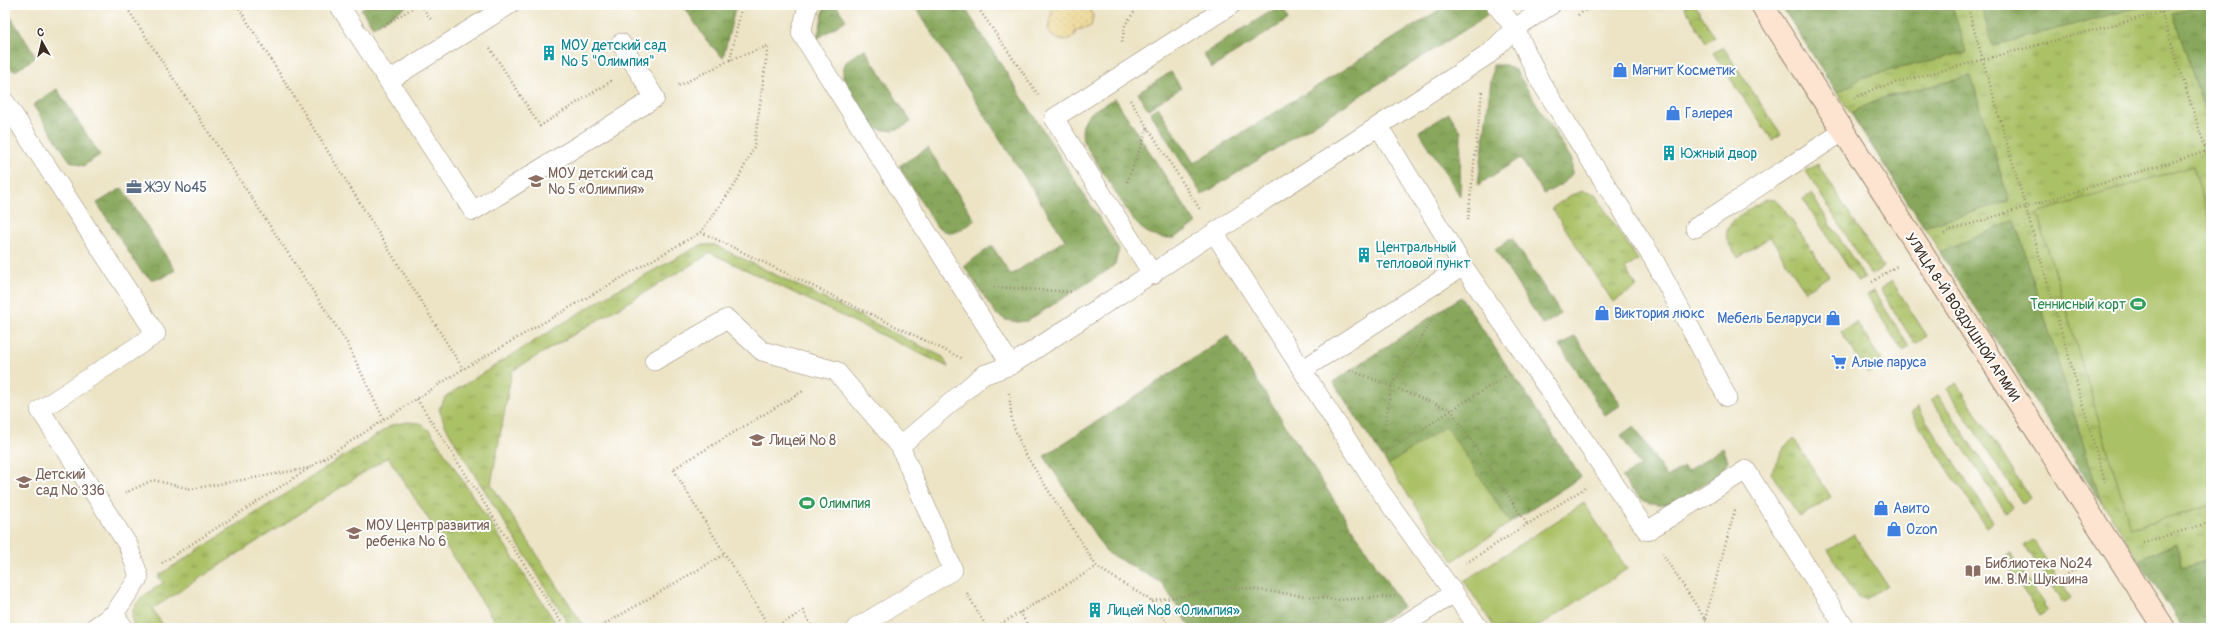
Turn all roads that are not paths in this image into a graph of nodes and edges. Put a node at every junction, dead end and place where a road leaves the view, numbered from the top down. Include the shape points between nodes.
1 (339, 5) edge
2 (509, 5) edge
3 (808, 5) edge
4 (1231, 5) edge
5 (1496, 5) edge
6 (1551, 5) edge
7 (1762, 5) edge
8 (1515, 28) junction
9 (621, 43) dead end
10 (388, 81) junction
11 (5, 102) edge
12 (1379, 127) junction
13 (1844, 131) junction
14 (1695, 228) dead end
15 (1216, 234) junction
16 (1463, 266) junction
17 (1153, 275) junction
18 (654, 361) dead end
19 (1011, 365) junction
20 (1302, 370) junction
21 (1726, 397) dead end
22 (900, 446) junction
23 (1454, 593) junction
24 (119, 621) edge
25 (94, 628) edge
26 (856, 628) edge
27 (1399, 628) edge
28 (1479, 628) edge
29 (1846, 628) edge
30 (2164, 628) edge

1 - 10 lane
2 - 10 lane
3 - 19 lane via 801,33
4 - 17 lane via 1054,118
5 - 8 lane
6 - 8 lane
7 - 13 street, УЛИЦА 8-Й ВОЗДУШНОЙ АРМИИ
8 - 12 lane via 1489,54
8 - 21 lane via 1540,81 1654,260
9 - 10 lane via 655,98 473,211
11 - 24 lane via 156,334 40,410 128,545 139,577
12 - 15 lane
12 - 16 lane
13 - 14 lane
13 - 30 street, УЛИЦА 8-Й ВОЗДУШНОЙ АРМИИ
15 - 17 lane
15 - 20 lane
16 - 20 lane
16 - 29 lane via 1647,531 1746,470
17 - 19 lane
18 - 22 lane via 727,319 762,351 836,371
19 - 22 lane via 983,375
20 - 23 lane via 1364,466
22 - 26 lane via 953,570
23 - 27 lane
23 - 28 lane
24 - 25 lane

